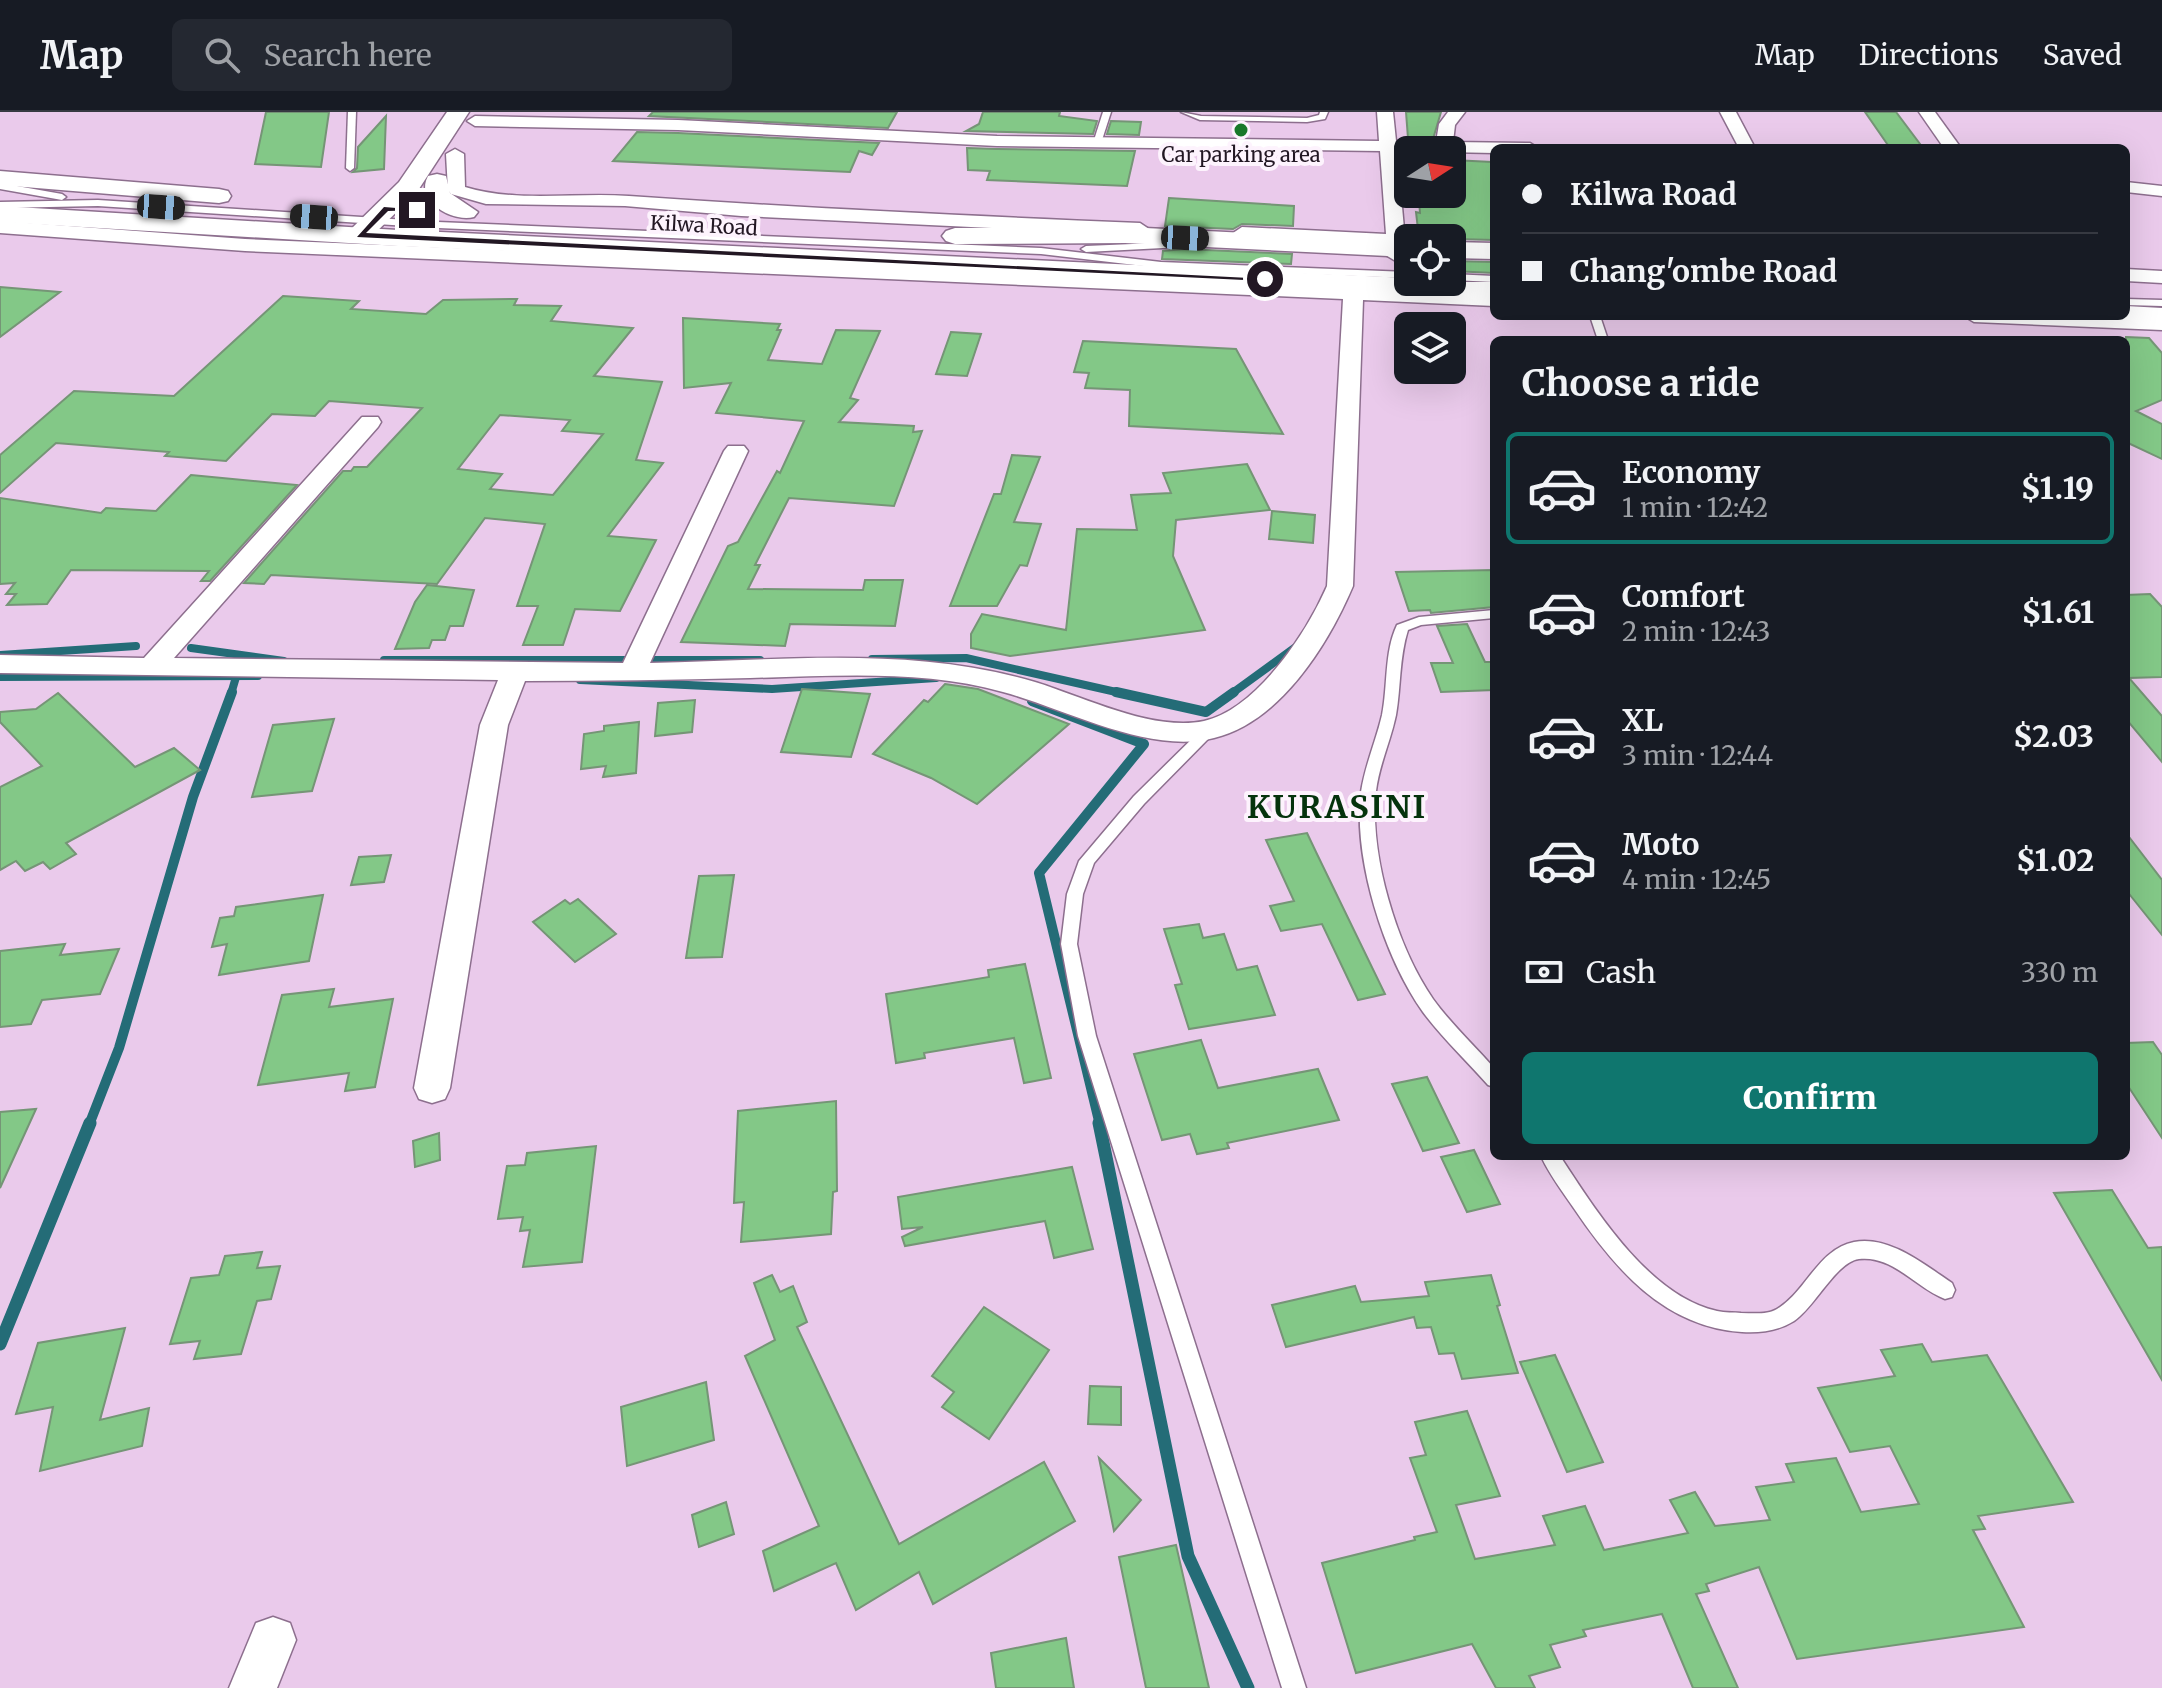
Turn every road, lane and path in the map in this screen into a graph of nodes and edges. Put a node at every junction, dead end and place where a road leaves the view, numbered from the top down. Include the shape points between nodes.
1 (352, 112) edge
2 (1107, 112) edge
3 (1185, 112) edge
4 (1324, 112) edge
5 (1385, 112) edge
6 (1457, 112) edge
7 (1728, 112) edge
8 (1927, 112) edge
9 (472, 115) edge
10 (1445, 136) edge
11 (1098, 140) junction
12 (1387, 144) junction
13 (1394, 144) edge
14 (1745, 144) edge
15 (1950, 144) edge
16 (1466, 147) edge
17 (1490, 147) edge
18 (455, 154) junction
19 (350, 168) dead end
20 (0, 178) edge
21 (437, 181) junction
22 (0, 186) edge
23 (2130, 187) edge
24 (2162, 191) edge
25 (98, 203) junction
26 (0, 205) edge
27 (465, 212) junction
28 (0, 214) edge
29 (393, 218) junction
30 (1398, 224) edge
31 (0, 227) edge
32 (1394, 249) edge
33 (1394, 249) edge
34 (1394, 249) edge
35 (1466, 250) edge
36 (1041, 251) junction
37 (1490, 251) edge
38 (1466, 257) edge
39 (1490, 258) edge
40 (1394, 274) edge
41 (2130, 275) edge
42 (2162, 277) edge
43 (1466, 278) edge
44 (1490, 279) edge
45 (2130, 286) edge
46 (2162, 287) edge
47 (1353, 289) junction
48 (1490, 290) edge
49 (1490, 300) edge
50 (2130, 304) edge
51 (2130, 314) edge
52 (2130, 317) edge
53 (2161, 317) edge
54 (370, 422) dead end
55 (736, 451) dead end
56 (1490, 614) edge
57 (0, 664) edge
58 (151, 667) junction
59 (515, 671) junction
60 (632, 672) junction
61 (1208, 731) junction
62 (1490, 1076) edge
63 (432, 1088) dead end
64 (1553, 1160) edge
65 (1945, 1290) dead end
66 (273, 1640) dead end
67 (253, 1688) edge
68 (1294, 1688) edge

1 - 19 lane
2 - 11 lane
3 - 4 lane via 1200,118 1307,120
5 - 12 street
6 - 10 street
7 - 14 street
8 - 15 street
9 - 11 street via 997,141
9 - 18 main road
9 - 29 main road
11 - 12 street
12 - 13 street
12 - 30 street
16 - 17 street
18 - 21 main road
18 - 32 street via 457,190 486,199 625,201
20 - 29 main road via 345,206 373,201
21 - 27 main road via 438,196
21 - 29 main road
22 - 25 lane
23 - 24 street
25 - 26 lane
25 - 29 lane
27 - 29 main road, Kilwa Road
27 - 33 main road, Kilwa Road via 941,236 1125,235
28 - 29 main road, Kilwa Road
29 - 36 lane
29 - 47 main road, Kilwa Road
31 - 47 street via 245,245
34 - 36 lane via 1166,244
35 - 37 main road
36 - 40 lane via 1161,265
38 - 39 lane
41 - 42 street
43 - 44 lane
45 - 46 main road
47 - 48 main road, Kilwa Road
47 - 49 street
47 - 61 street via 1340,586 1331,612 1299,656 1232,723
50 - 53 lane
51 - 53 main road
52 - 53 street
54 - 58 street
55 - 60 street
56 - 62 lane via 1419,621 1402,628 1395,646 1389,714 1368,797 1374,866 1401,964 1429,1007
57 - 58 street
58 - 59 street
59 - 60 street
59 - 63 street via 494,725
60 - 61 street via 944,672 1004,683 1146,726 1182,734
61 - 68 lane via 1087,861 1075,894 1069,944 1087,1036
64 - 65 lane via 1610,1244 1649,1283 1694,1315 1733,1324 1775,1320 1805,1301 1838,1258 1852,1250 1903,1263
66 - 67 street

